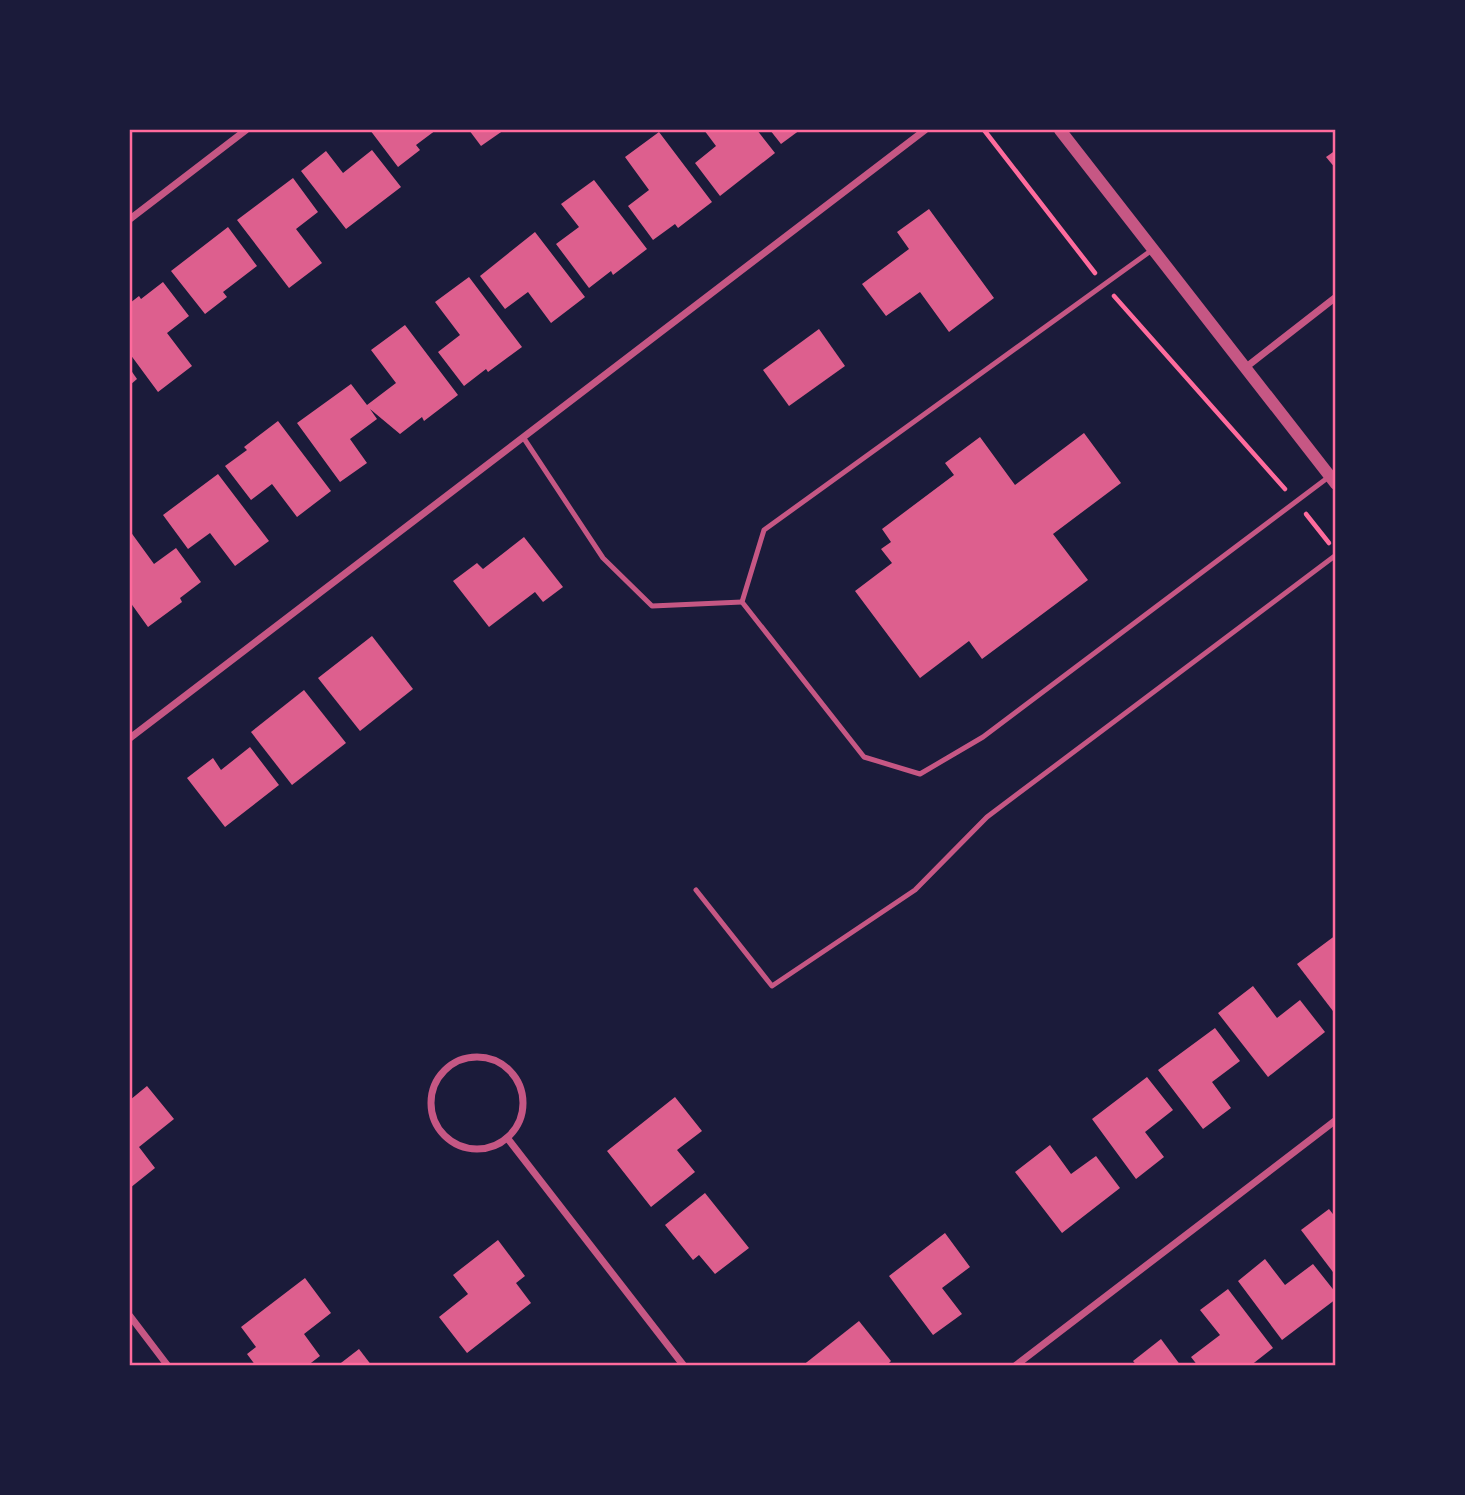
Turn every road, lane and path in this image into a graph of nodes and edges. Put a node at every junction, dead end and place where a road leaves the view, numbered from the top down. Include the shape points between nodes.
1 (246, 130) edge
2 (925, 130) edge
3 (984, 130) edge
4 (1060, 130) edge
5 (130, 219) edge
6 (1153, 249) junction
7 (1104, 285) junction
8 (1335, 297) edge
9 (1245, 368) junction
10 (523, 437) junction
11 (1333, 480) edge
12 (1296, 502) junction
13 (1335, 553) edge
14 (742, 602) junction
15 (130, 738) edge
16 (696, 890) dead end
17 (1335, 1120) edge
18 (508, 1139) junction
19 (130, 1316) edge
20 (168, 1366) edge
21 (684, 1366) edge
22 (1015, 1366) edge

1 - 5 street
2 - 10 street
3 - 7 path
4 - 6 street
6 - 7 lane
6 - 9 street
7 - 12 path
7 - 14 lane via 764,530
8 - 9 street
9 - 11 street
10 - 14 lane via 603,558 652,606
10 - 15 street
11 - 12 lane
12 - 13 path
12 - 14 lane via 983,737 920,774 864,757
13 - 16 lane via 987,817 915,890 772,986
17 - 22 street
18 - 18 street via 518,1126 523,1095 507,1068 477,1057 447,1068 432,1093 431,1107 443,1133 467,1149 495,1146
18 - 21 street
19 - 20 street

